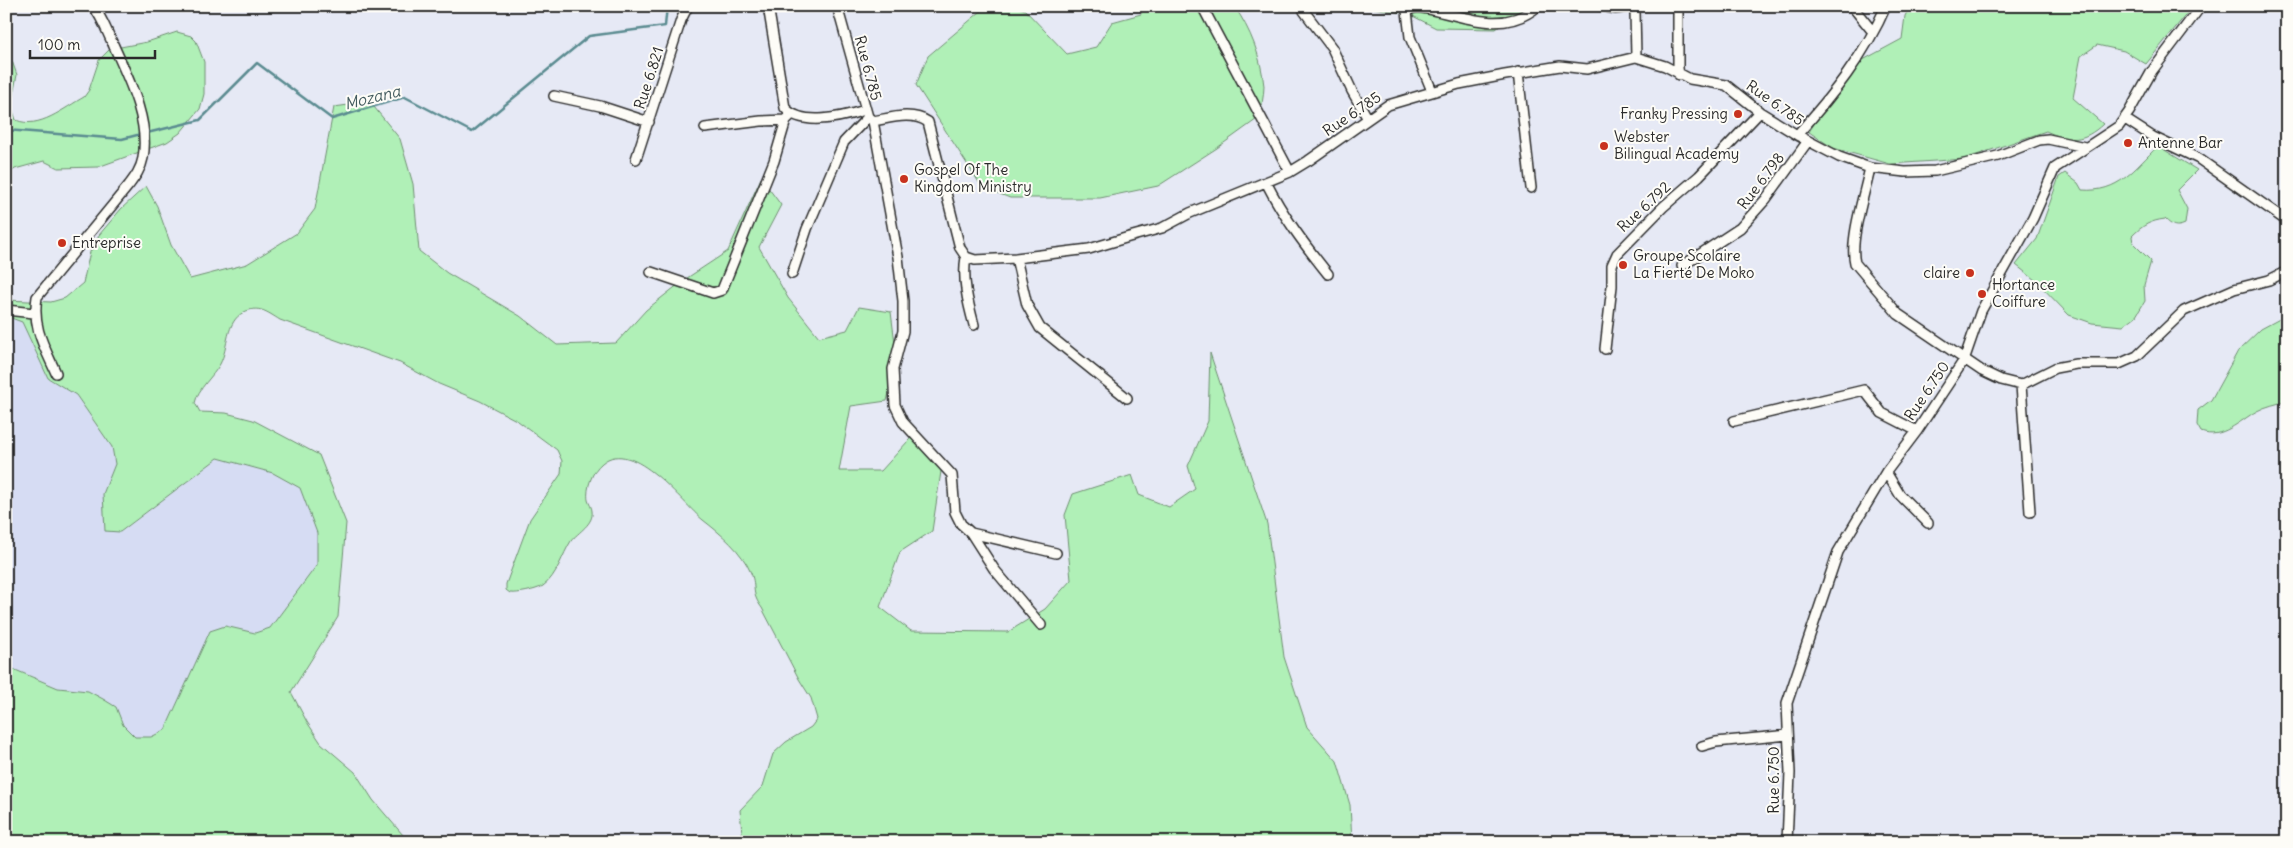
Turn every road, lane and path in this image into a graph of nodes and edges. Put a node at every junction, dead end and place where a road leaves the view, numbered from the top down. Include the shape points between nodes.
1 (93, 6) edge
2 (688, 6) edge
3 (768, 6) edge
4 (837, 6) edge
5 (1202, 6) edge
6 (1538, 6) edge
7 (1601, 6) edge
8 (1678, 6) edge
9 (1852, 6) edge
10 (1886, 6) edge
11 (2201, 6) edge
12 (1424, 7) edge
13 (1304, 11) dead end
14 (1873, 32) junction
15 (1636, 57) junction
16 (1518, 72) junction
17 (1679, 75) junction
18 (1432, 91) junction
19 (554, 96) dead end
20 (1760, 112) junction
21 (868, 116) junction
22 (789, 117) junction
23 (2125, 118) junction
24 (1368, 119) junction
25 (649, 122) junction
26 (705, 128) dead end
27 (1797, 135) junction
28 (1808, 141) junction
29 (2085, 147) junction
30 (636, 159) dead end
31 (1870, 168) junction
32 (1290, 172) junction
33 (1266, 182) junction
34 (1531, 188) dead end
35 (2287, 221) edge
36 (966, 257) junction
37 (1016, 258) junction
38 (1682, 266) dead end
39 (2287, 271) edge
40 (651, 272) dead end
41 (792, 274) dead end
42 (1328, 274) dead end
43 (6, 310) edge
44 (34, 313) junction
45 (974, 325) dead end
46 (1606, 349) dead end
47 (1964, 360) junction
48 (56, 373) dead end
49 (2021, 384) junction
50 (1127, 398) dead end
51 (1734, 421) dead end
52 (1917, 431) junction
53 (1886, 472) junction
54 (2030, 512) dead end
55 (1928, 523) dead end
56 (971, 533) junction
57 (1056, 553) dead end
58 (1041, 625) dead end
59 (1788, 735) junction
60 (1702, 746) dead end
61 (1787, 842) edge

1 - 44 street via 137,103 144,156 141,169 129,186 37,297
2 - 25 street, Rue 6.821
3 - 22 street
4 - 21 street, Rue 6.785
5 - 32 street
6 - 12 street via 1507,22 1484,23
7 - 15 street via 1615,9 1630,7 1635,11
8 - 17 street
9 - 14 street
10 - 14 street
11 - 23 street, Rue 6.750 via 2152,70
12 - 18 street via 1407,11 1406,20
13 - 24 street via 1332,48
14 - 27 street via 1829,100
15 - 16 street, Rue 6.785 via 1587,69 1560,66
15 - 17 street, Rue 6.785 via 1665,66
16 - 18 street, Rue 6.785
16 - 34 street
17 - 20 street, Rue 6.785 via 1726,85
18 - 24 street, Rue 6.785 via 1388,105
19 - 25 street
20 - 27 street, Rue 6.785
20 - 46 street, Rue 6.792 via 1617,254 1612,265
21 - 22 street
21 - 36 street, Rue 6.785 via 920,117 928,122 960,248
21 - 41 street via 844,142 807,229
21 - 56 street via 898,257 904,302 903,330 893,369 895,405 903,422 952,475 955,512
22 - 26 street
22 - 40 street via 722,290 713,293
23 - 29 street, Rue 6.750 via 2111,132
23 - 35 street via 2153,137 2199,159
24 - 32 street, Rue 6.785
25 - 30 street, Rue 6.821
27 - 28 street, Rue 6.785
28 - 31 street, Rue 6.785
28 - 38 street, Rue 6.798 via 1766,199 1740,228
29 - 31 street, Rue 6.785 via 2048,139 1998,156 1935,171
29 - 47 street, Rue 6.750 via 2055,168 2033,218 1980,311
31 - 47 street via 1855,240 1855,264 1898,314
32 - 33 street, Rue 6.785
33 - 37 street, Rue 6.785 via 1162,228 1089,248
33 - 42 street via 1297,236
36 - 37 street, Rue 6.785 via 975,260
36 - 45 street via 968,304
37 - 50 street via 1027,305 1040,328
39 - 49 street via 2184,311 2137,356 2119,364 2076,364 2055,368
43 - 44 street
44 - 48 street
47 - 49 street via 2001,380
47 - 52 street, Rue 6.750
49 - 54 street
51 - 52 street via 1864,390 1882,413
52 - 53 street, Rue 6.750
53 - 55 street via 1900,495
53 - 59 street, Rue 6.750 via 1832,566 1787,703
56 - 57 street
56 - 58 street via 994,569
59 - 60 street
59 - 61 street, Rue 6.750

